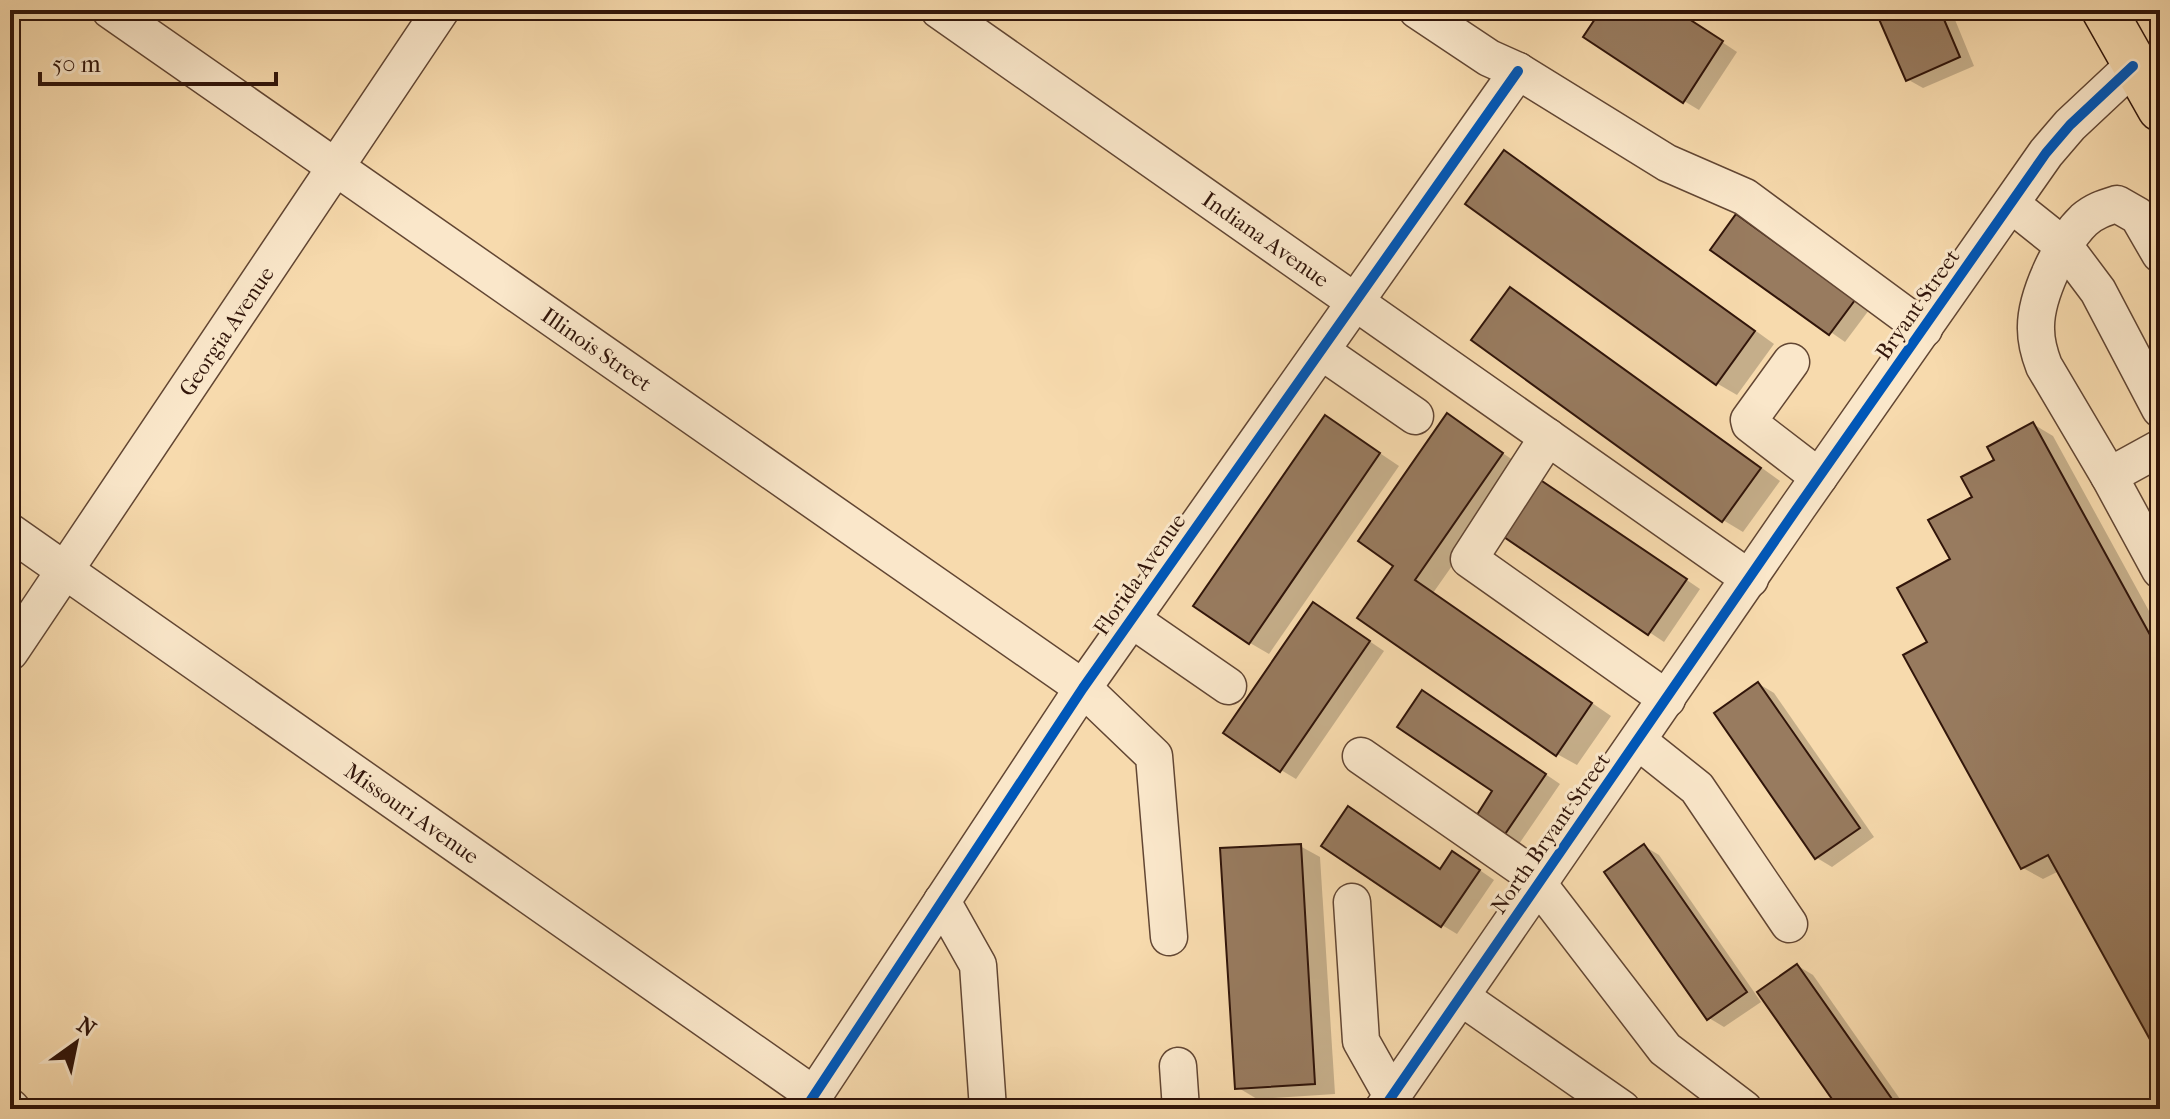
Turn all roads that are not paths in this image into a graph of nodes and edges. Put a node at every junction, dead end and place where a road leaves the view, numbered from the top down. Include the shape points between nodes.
1 (110, 10) edge
2 (441, 10) edge
3 (939, 10) edge
4 (1417, 10) edge
5 (2104, 10) edge
6 (2133, 66) junction
7 (1518, 71) junction
8 (2160, 109) edge
9 (336, 167) junction
10 (2011, 204) junction
11 (2065, 247) junction
12 (2160, 254) edge
13 (1355, 302) junction
14 (1924, 329) junction
15 (1321, 351) junction
16 (1791, 362) dead end
17 (2160, 409) edge
18 (1415, 416) dead end
19 (1548, 437) junction
20 (2160, 448) edge
21 (2109, 476) junction
22 (1819, 477) junction
23 (10, 532) edge
24 (65, 570) junction
25 (2160, 570) edge
26 (1750, 579) junction
27 (1131, 619) junction
28 (10, 652) edge
29 (1228, 686) dead end
30 (1083, 688) junction
31 (1667, 699) junction
32 (1638, 741) junction
33 (1361, 756) dead end
34 (1540, 883) junction
35 (942, 901) junction
36 (1352, 902) dead end
37 (1789, 924) dead end
38 (1169, 937) dead end
39 (1461, 997) junction
40 (1178, 1066) dead end
41 (810, 1102) edge
42 (1387, 1103) edge
43 (988, 1109) edge
44 (1181, 1109) edge
45 (1622, 1109) edge
46 (1744, 1109) edge

1 - 9 street, Illinois Street
2 - 9 street, Georgia Avenue
3 - 13 street, Indiana Avenue
4 - 7 street
5 - 6 main road
6 - 8 main road
6 - 10 street, Bryant Street via 2070,125
7 - 13 street, Florida Avenue
7 - 14 street via 1667,163 1745,197
9 - 24 street, Georgia Avenue
9 - 30 street, Illinois Street
10 - 11 street
10 - 14 street, Bryant Street
11 - 12 street via 2082,222 2117,204 2138,216
11 - 17 street via 2098,291
11 - 21 street via 2037,310 2037,347
13 - 15 street, Florida Avenue
13 - 19 street, Indiana Avenue
14 - 22 street, Bryant Street
15 - 18 street
15 - 27 street, Florida Avenue
16 - 22 street via 1749,420
19 - 26 street, Indiana Avenue
19 - 31 street via 1469,559
20 - 21 street
21 - 25 street
22 - 26 street, Bryant Street
23 - 24 street, Missouri Avenue
24 - 28 street, Georgia Avenue
24 - 41 street, Missouri Avenue
26 - 31 street, North Bryant Street
27 - 29 street
27 - 30 street, Florida Avenue
30 - 35 street, Florida Avenue
30 - 38 street, Illinois Street via 1154,756
31 - 32 street, North Bryant Street
32 - 34 street, North Bryant Street
32 - 37 street via 1697,788
33 - 34 street
34 - 39 street, North Bryant Street
34 - 46 street via 1665,1049
35 - 41 street, Florida Avenue
35 - 43 street via 978,965
36 - 42 street via 1361,1041
39 - 42 street, North Bryant Street
39 - 45 street
40 - 44 street

